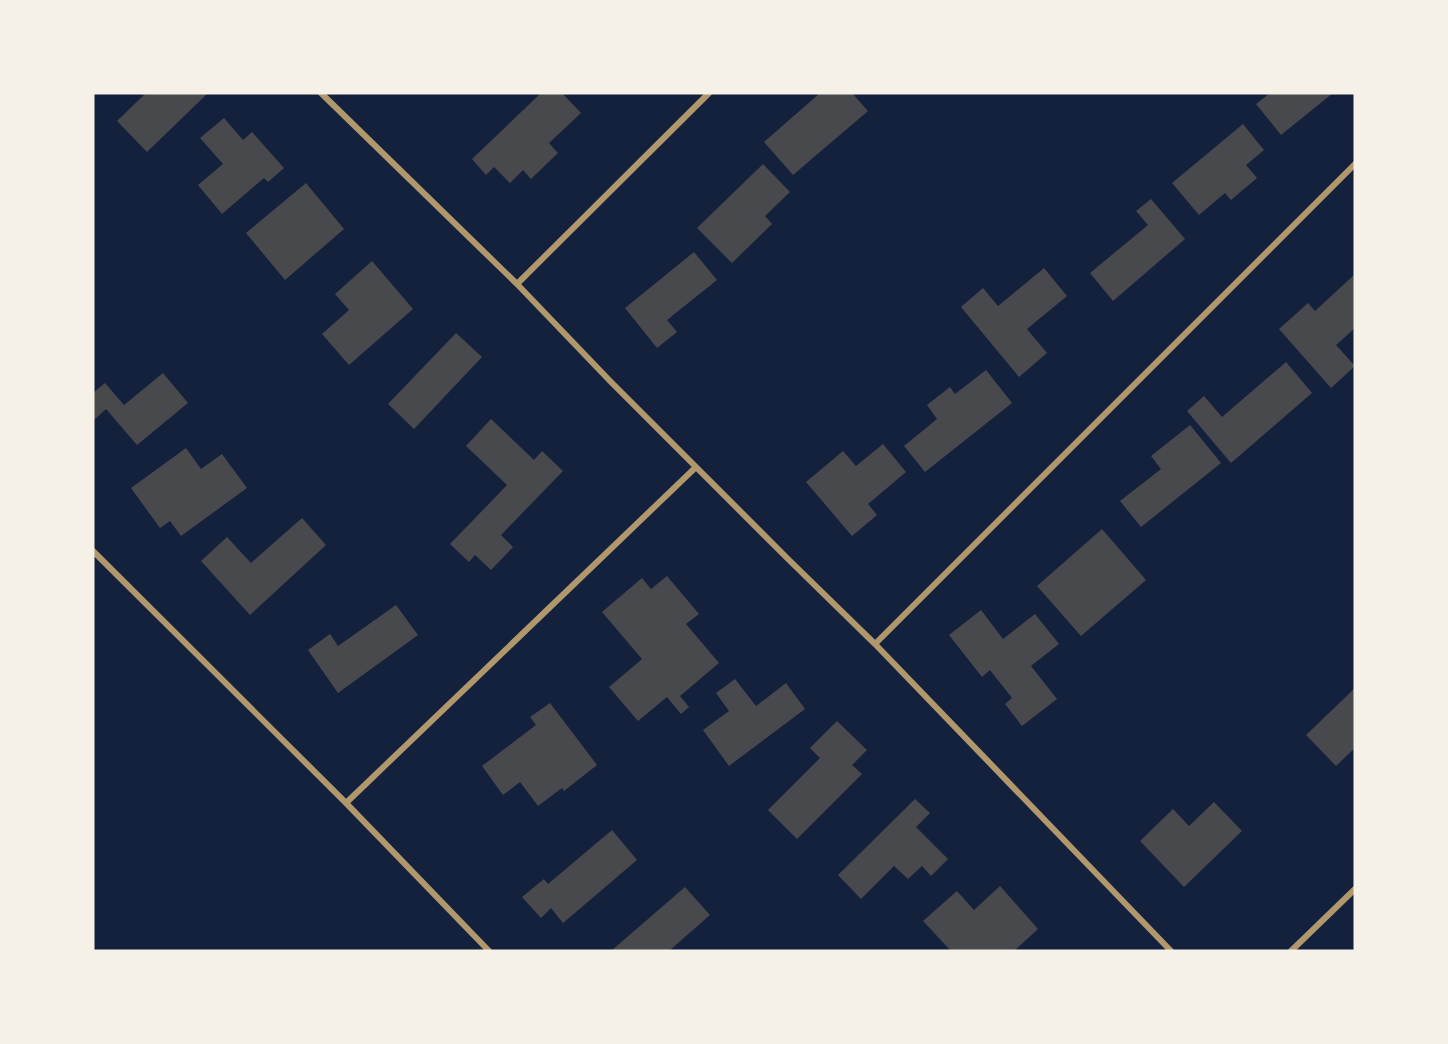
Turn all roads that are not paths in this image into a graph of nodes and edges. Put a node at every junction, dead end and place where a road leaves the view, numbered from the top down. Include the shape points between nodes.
1 (321, 93) edge
2 (709, 93) edge
3 (1355, 164) edge
4 (517, 284) junction
5 (696, 467) junction
6 (93, 551) edge
7 (875, 644) junction
8 (346, 804) junction
9 (1355, 889) edge
10 (489, 951) edge
11 (1171, 951) edge
12 (1291, 951) edge

1 - 4 street
2 - 4 street
3 - 7 street
4 - 5 street
5 - 7 street
5 - 8 street
6 - 8 street
7 - 11 street
8 - 10 street
9 - 12 street

